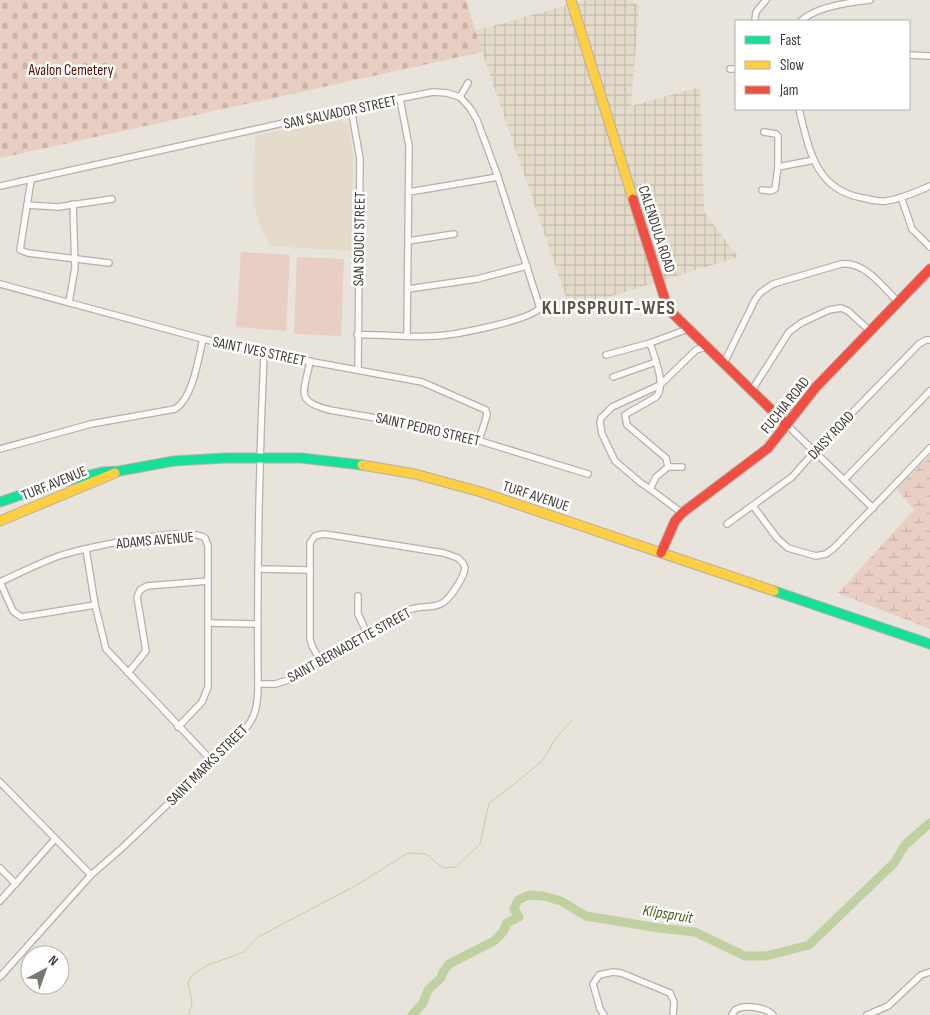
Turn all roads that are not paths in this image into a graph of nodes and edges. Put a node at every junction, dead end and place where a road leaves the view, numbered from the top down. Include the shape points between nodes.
1 (571, 0) edge
2 (766, 0) edge
3 (870, 0) edge
4 (755, 20) edge
5 (802, 20) edge
6 (910, 55) edge
7 (930, 56) edge
8 (468, 83) dead end
9 (460, 98) junction
10 (400, 99) junction
11 (352, 108) junction
12 (799, 110) edge
13 (764, 132) dead end
14 (814, 160) junction
15 (778, 166) junction
16 (498, 177) junction
17 (31, 180) junction
18 (0, 186) edge
19 (930, 186) edge
20 (762, 190) dead end
21 (409, 192) junction
22 (901, 197) junction
23 (112, 199) dead end
24 (73, 204) junction
25 (28, 205) junction
26 (454, 234) dead end
27 (408, 241) junction
28 (930, 248) edge
29 (74, 259) junction
30 (109, 263) dead end
31 (527, 266) junction
32 (930, 269) edge
33 (0, 284) edge
34 (408, 289) junction
35 (69, 302) junction
36 (898, 302) junction
37 (688, 329) junction
38 (870, 331) junction
39 (358, 335) junction
40 (406, 335) junction
41 (203, 339) junction
42 (930, 340) edge
43 (650, 343) junction
44 (706, 346) junction
45 (264, 353) junction
46 (606, 355) dead end
47 (310, 361) junction
48 (656, 362) junction
49 (724, 363) junction
50 (358, 370) junction
51 (613, 377) dead end
52 (660, 385) junction
53 (752, 390) junction
54 (930, 391) edge
55 (787, 424) junction
56 (480, 440) junction
57 (930, 448) edge
58 (0, 449) edge
59 (815, 451) junction
60 (260, 458) junction
61 (668, 467) junction
62 (682, 467) dead end
63 (119, 471) junction
64 (588, 474) dead end
65 (844, 480) junction
66 (650, 488) junction
67 (0, 502) edge
68 (753, 506) junction
69 (873, 508) junction
70 (682, 512) junction
71 (0, 521) edge
72 (727, 524) dead end
73 (86, 549) junction
74 (661, 553) junction
75 (259, 569) junction
76 (310, 570) junction
77 (208, 581) junction
78 (0, 582) edge
79 (358, 596) dead end
80 (95, 605) junction
81 (208, 623) junction
82 (258, 624) junction
83 (367, 632) junction
84 (930, 644) edge
85 (320, 660) junction
86 (128, 673) junction
87 (258, 684) junction
88 (178, 727) junction
89 (212, 761) junction
90 (0, 782) edge
91 (55, 839) junction
92 (0, 868) edge
93 (91, 876) junction
94 (16, 884) junction
95 (0, 901) edge
96 (930, 972) edge
97 (0, 977) edge
98 (604, 1015) edge
99 (672, 1015) edge
100 (732, 1015) edge
101 (773, 1015) edge
102 (867, 1015) edge

1 - 37 main road, CALENDULA ROAD via 664,300 671,313
2 - 4 street via 756,12
3 - 5 street via 821,11
6 - 7 street
8 - 9 street
9 - 10 street, SAN SALVADOR STREET via 433,92
9 - 16 street via 475,116
10 - 11 street, SAN SALVADOR STREET
10 - 21 street via 409,146
11 - 17 street, SAN SALVADOR STREET
11 - 39 street, SAN SOUCI STREET via 360,159
12 - 14 street
13 - 15 street via 778,136
14 - 15 street
14 - 22 street via 824,176 843,193 881,201
15 - 20 street via 775,189
16 - 21 street
16 - 31 street
17 - 18 street, SAN SALVADOR STREET
17 - 25 street
19 - 22 street
21 - 27 street
22 - 28 street via 912,229
23 - 24 street
24 - 25 street
24 - 29 street
25 - 29 street via 20,250
26 - 27 street
27 - 34 street
29 - 30 street
29 - 35 street
31 - 34 street via 477,279
31 - 40 street via 540,307 531,315 434,336
32 - 36 main road, FUCHIA ROAD
33 - 35 street, SAINT IVES STREET
34 - 40 street
35 - 41 street, SAINT IVES STREET
36 - 38 main road, FUCHIA ROAD
36 - 49 street via 868,273 851,264 773,284 755,300
37 - 43 street
37 - 44 main road, CALENDULA ROAD
38 - 53 street via 841,308 833,308 801,323 789,332
38 - 55 main road, FUCHIA ROAD via 816,386
39 - 40 street
39 - 50 street, SAN SOUCI STREET
41 - 45 street, SAINT IVES STREET
41 - 58 street via 188,393 175,409 101,422
42 - 59 street, DAISY ROAD via 918,344
43 - 46 street
43 - 48 street
44 - 49 main road, CALENDULA ROAD
44 - 52 street via 696,350
45 - 47 street, SAINT IVES STREET
45 - 60 street, SAINT MARKS STREET
47 - 50 street, SAINT IVES STREET
47 - 56 street, SAINT PEDRO STREET via 304,392 310,404 437,428
48 - 51 street
48 - 52 street
49 - 53 main road, CALENDULA ROAD
50 - 56 street, SAINT IVES STREET via 422,382 484,408 487,413
52 - 61 street via 657,396 624,417 627,425 666,458
52 - 66 street via 612,407 600,423 615,461
53 - 55 main road, CALENDULA ROAD
54 - 65 street
55 - 59 street, CALENDULA ROAD
55 - 70 main road, FUCHIA ROAD via 764,452
56 - 64 street, SAINT PEDRO STREET
57 - 69 street
59 - 65 street, CALENDULA ROAD
59 - 68 street, DAISY ROAD via 792,477
60 - 63 main road, TURF AVENUE via 203,458
60 - 74 main road, TURF AVENUE via 342,462 416,474 481,492
60 - 75 street, SAINT MARKS STREET
61 - 62 street
61 - 66 street via 656,477
63 - 67 main road, TURF AVENUE via 81,476
63 - 71 main road, TURF AVENUE
65 - 69 street, CALENDULA ROAD
66 - 70 street
68 - 69 street via 786,547 816,556 831,550
68 - 72 street, DAISY ROAD
70 - 74 main road, FUCHIA ROAD
73 - 77 street, ADAMS AVENUE via 141,538 197,534 205,538 208,546
73 - 78 street, ADAMS AVENUE via 56,557
73 - 80 street
74 - 84 main road, TURF AVENUE
75 - 76 street
75 - 82 street, SAINT MARKS STREET
76 - 83 street, SAINT BERNADETTE STREET via 310,543 315,536 323,534 444,553 463,563 466,568 463,575 444,603 404,611
76 - 85 street via 310,643
77 - 81 street, ADAMS AVENUE
77 - 86 street via 147,586 140,590 137,597 146,650
78 - 80 street via 13,611 21,617
79 - 83 street via 358,614
80 - 86 street via 106,648
81 - 82 street
81 - 88 street, ADAMS AVENUE via 206,695
82 - 87 street, SAINT MARKS STREET
83 - 85 street, SAINT BERNADETTE STREET
85 - 87 street, SAINT BERNADETTE STREET via 282,683
86 - 88 street
87 - 89 street, SAINT MARKS STREET via 258,705 251,720
88 - 89 street
89 - 93 street, SAINT MARKS STREET
90 - 91 street
91 - 93 street
91 - 94 street
92 - 94 street
93 - 97 street, SAINT MARKS STREET
94 - 95 street
96 - 102 street via 921,975 888,1006
98 - 99 street via 593,984 599,975 617,972 670,993 674,1002
100 - 101 street via 744,1007 766,1010

